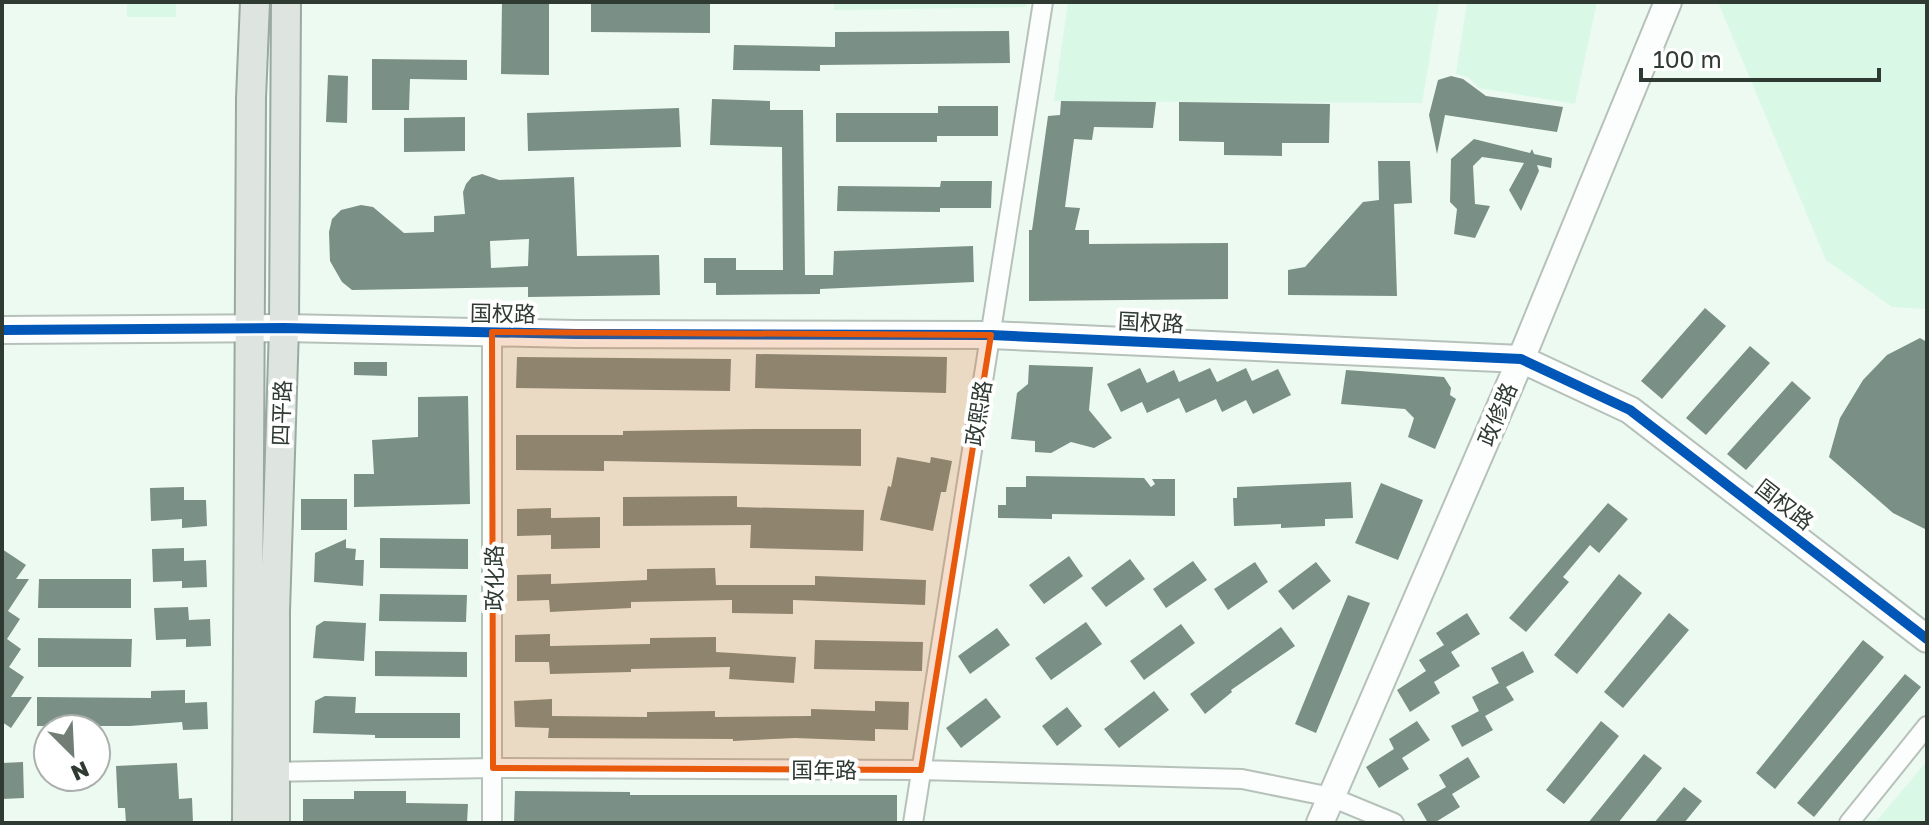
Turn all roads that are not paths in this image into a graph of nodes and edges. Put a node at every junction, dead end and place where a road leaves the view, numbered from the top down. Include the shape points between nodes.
1 (255, 2) edge
2 (286, 2) edge
3 (1043, 2) edge
4 (1668, 2) edge
5 (284, 328) junction
6 (2, 330) edge
7 (251, 330) junction
8 (492, 332) junction
9 (991, 335) junction
10 (1521, 359) junction
11 (1927, 639) edge
12 (1927, 726) edge
13 (493, 768) junction
14 (276, 770) junction
15 (921, 770) junction
16 (248, 775) junction
17 (1331, 797) junction
18 (247, 823) edge
19 (275, 823) edge
20 (492, 823) edge
21 (913, 823) edge
22 (1320, 823) edge
23 (1394, 823) edge
24 (1849, 823) edge

1 - 7 main road, 四平路
2 - 5 main road, 四平路
3 - 9 street, 政熙路
4 - 10 street, 政修路
5 - 7 street, 国权路
5 - 8 street, 国权路
5 - 14 main road, 四平路
6 - 7 street
7 - 16 main road, 四平路
8 - 9 street, 国权路
8 - 13 street, 政化路
9 - 10 street, 国权路
9 - 15 street, 政熙路
10 - 11 street, 国权路 via 1630,410
10 - 17 street, 政修路
12 - 24 street
13 - 14 street, 国年路
13 - 15 street, 国年路
13 - 20 street, 政化路
14 - 16 street, 国年路
14 - 19 main road, 四平路
15 - 17 street, 国年路 via 1242,779
15 - 21 street, 政熙路
16 - 18 main road, 四平路
17 - 22 street, 政修路
17 - 23 street, 国年路

